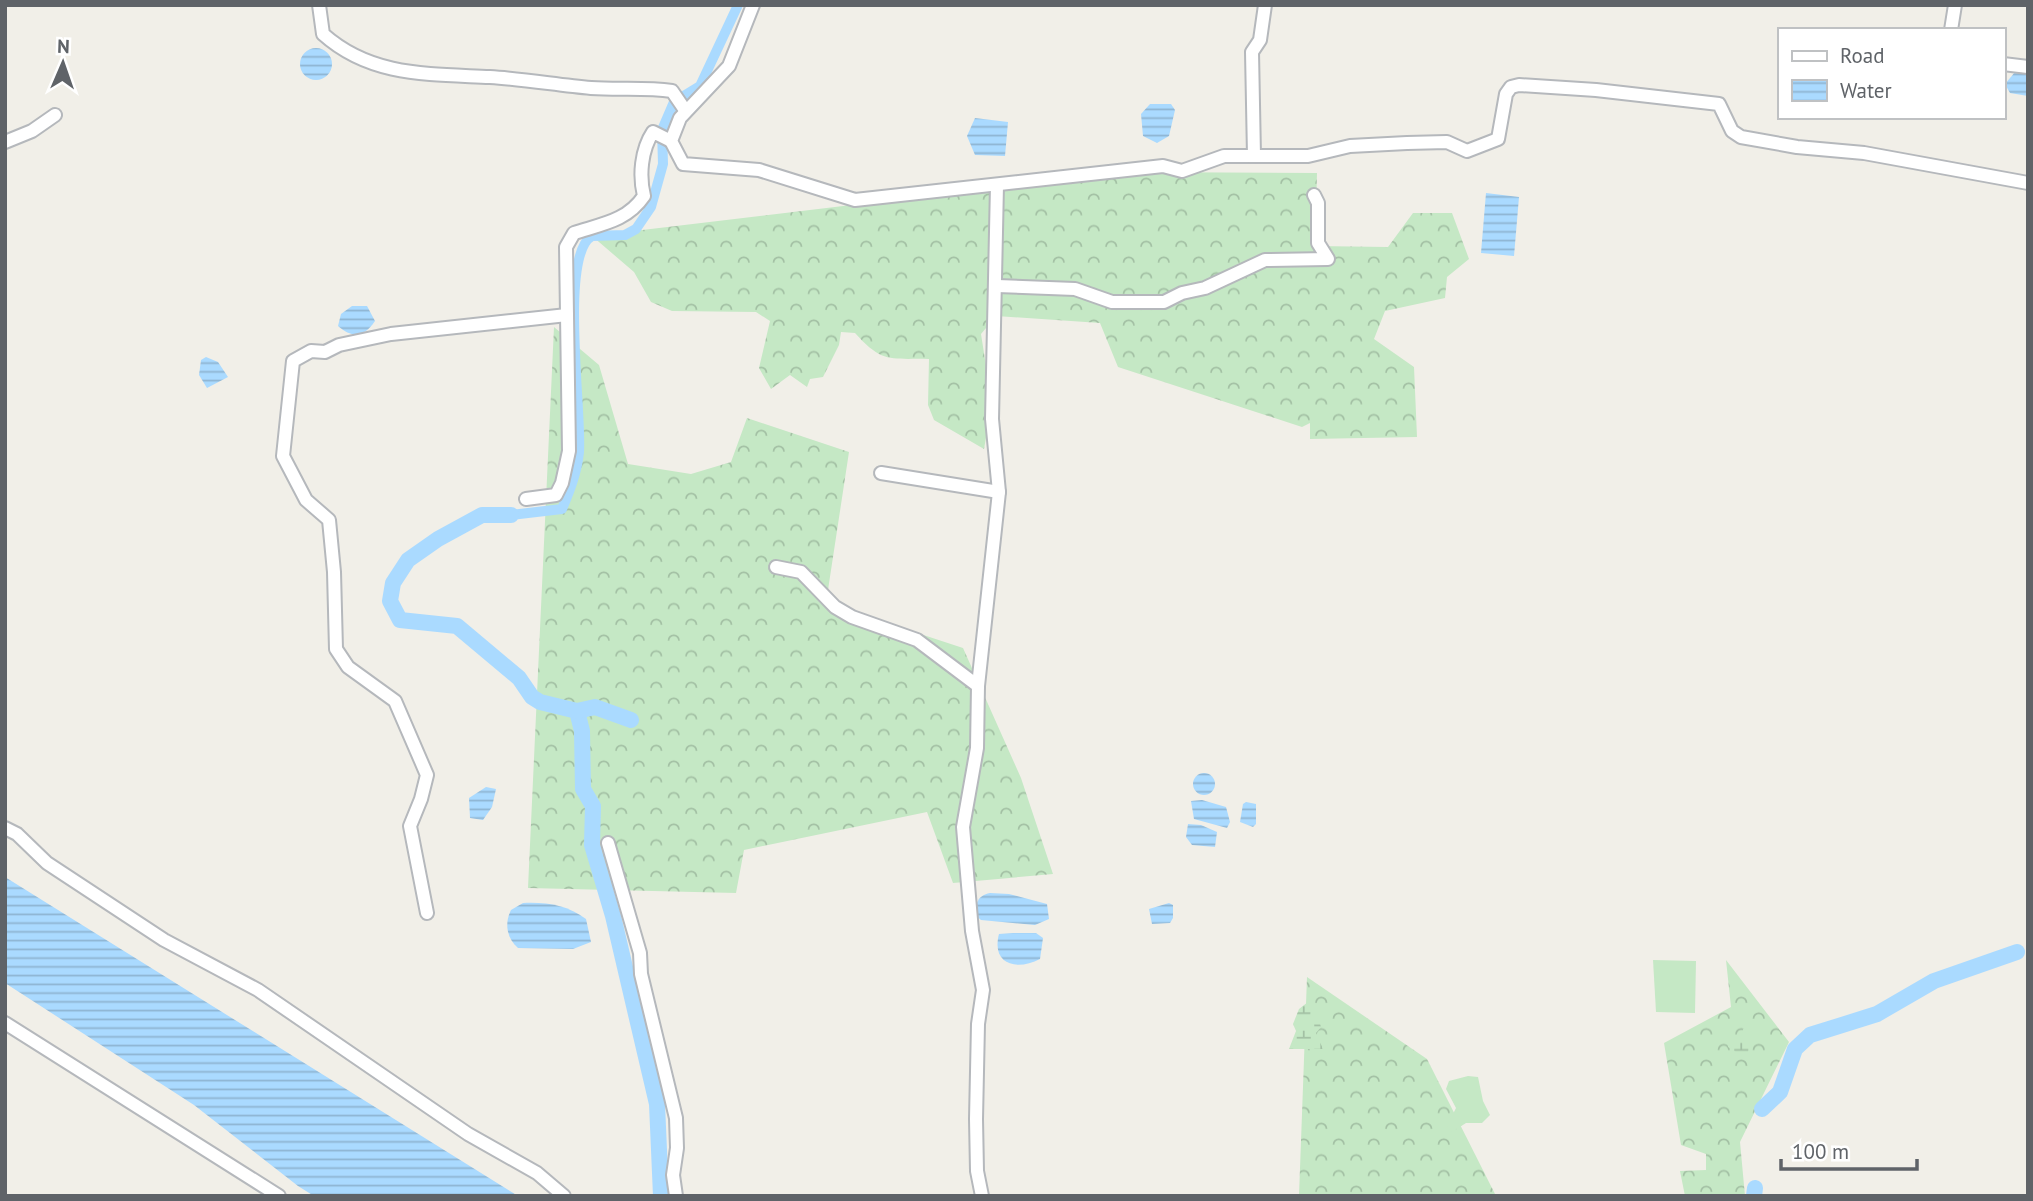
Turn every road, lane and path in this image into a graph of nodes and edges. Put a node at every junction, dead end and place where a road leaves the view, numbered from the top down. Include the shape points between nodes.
1 (319, 5) edge
2 (753, 5) edge
3 (1265, 5) edge
4 (1955, 5) edge
5 (1951, 28) edge
6 (2005, 64) edge
7 (2028, 67) edge
8 (685, 110) junction
9 (55, 115) dead end
10 (671, 141) junction
11 (5, 142) edge
12 (1254, 156) junction
13 (2028, 183) edge
14 (997, 186) junction
15 (1314, 195) dead end
16 (996, 286) junction
17 (567, 316) junction
18 (881, 473) dead end
19 (999, 492) junction
20 (526, 499) dead end
21 (776, 567) dead end
22 (978, 686) junction
23 (5, 828) edge
24 (608, 843) dead end
25 (427, 913) dead end
26 (5, 1023) edge
27 (279, 1196) edge
28 (564, 1196) edge
29 (676, 1196) edge
30 (982, 1196) edge

1 - 8 street via 323,34 342,51 374,65 426,75 672,91
2 - 8 street via 729,66
3 - 12 street via 1260,40 1252,52
4 - 5 street
6 - 7 street
8 - 10 street
9 - 11 street
10 - 14 street via 682,164 759,170 856,200
10 - 17 street via 653,132 646,143 639,178 643,196 634,211 574,233 566,247
12 - 13 street via 1308,156 1350,146 1447,142 1467,151 1498,139 1506,94 1519,85 1719,104 1732,131 1741,138 1864,153
12 - 14 street via 1224,156 1181,170 1163,166
14 - 16 street
15 - 16 street via 1318,243 1328,259 1265,260 1164,302 1112,302 1075,289
16 - 19 street via 992,419
17 - 20 street via 567,461 556,495
17 - 25 street via 391,334 325,352 311,351 293,361 283,456 306,500 329,520 336,649 348,667 395,701 427,775 410,826
18 - 19 street
19 - 22 street
21 - 22 street via 801,572 835,607 852,617 917,640
22 - 30 street via 977,748 963,827 972,931 983,990 976,1119
23 - 28 street via 47,863 164,940 258,990 468,1134 537,1173
24 - 29 street via 640,953 640,974 676,1118
26 - 27 street

